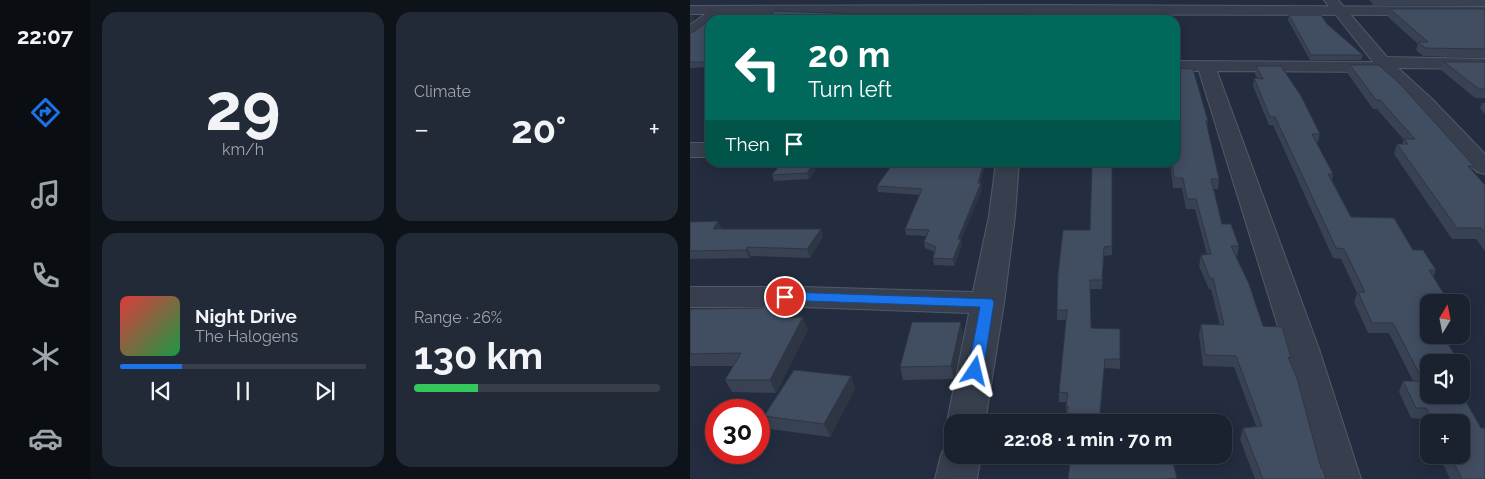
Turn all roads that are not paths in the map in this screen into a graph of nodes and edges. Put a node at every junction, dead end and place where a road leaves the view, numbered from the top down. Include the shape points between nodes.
1 (1335, 5) edge
2 (690, 10) edge
3 (720, 10) junction
4 (1485, 11) edge
5 (1045, 14) edge
6 (713, 15) edge
7 (705, 21) edge
8 (690, 32) edge
9 (1485, 64) edge
10 (1384, 65) junction
11 (1180, 66) edge
12 (1206, 66) junction
13 (690, 150) edge
14 (705, 150) edge
15 (1007, 167) edge
16 (1485, 168) edge
17 (690, 297) edge
18 (988, 302) junction
19 (967, 414) edge
20 (958, 464) edge
21 (956, 479) edge
22 (1340, 479) edge

1 - 4 street
1 - 5 street
1 - 10 street
2 - 3 street
3 - 5 street
3 - 6 street
7 - 8 street
9 - 10 street
10 - 12 street
10 - 16 street via 1424,102
11 - 12 street
12 - 22 street via 1300,340
13 - 14 street
15 - 18 street
17 - 18 street
18 - 19 street
20 - 21 street

